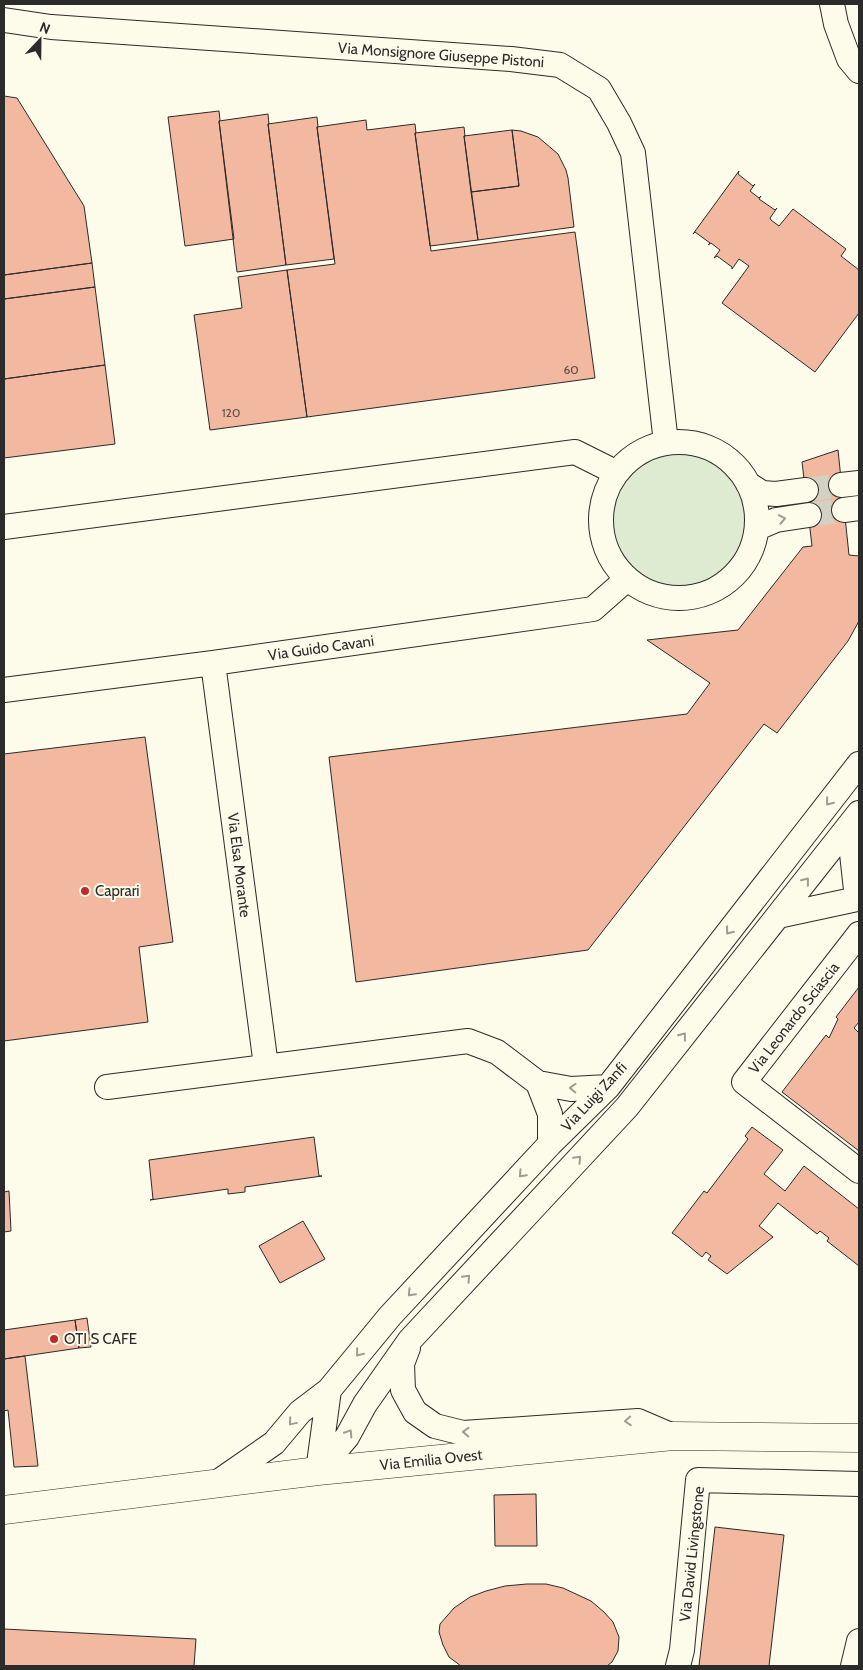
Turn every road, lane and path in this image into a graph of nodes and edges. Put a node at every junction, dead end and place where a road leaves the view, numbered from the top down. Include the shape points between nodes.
1 (832, 4) edge
2 (4, 20) edge
3 (859, 71) edge
4 (666, 443) junction
5 (615, 472) junction
6 (748, 484) junction
7 (806, 490) tunnel mouth
8 (809, 514) tunnel mouth
9 (4, 527) edge
10 (757, 528) junction
11 (627, 579) junction
12 (213, 663) junction
13 (4, 690) edge
14 (859, 764) edge
15 (854, 820) edge
16 (858, 900) edge
17 (778, 916) junction
18 (859, 934) edge
19 (266, 1066) junction
20 (538, 1084) junction
21 (106, 1087) dead end
22 (608, 1087) junction
23 (550, 1144) junction
24 (859, 1171) edge
25 (410, 1340) junction
26 (329, 1390) junction
27 (673, 1436) junction
28 (859, 1438) edge
29 (318, 1471) junction
30 (214, 1484) junction
31 (859, 1484) edge
32 (4, 1510) edge
33 (859, 1641) edge
34 (678, 1666) edge
35 (853, 1666) edge

1 - 3 street via 849,59
2 - 4 street, Via Monsignore Giuseppe Pistoni via 50,27 560,65 599,90 633,153
4 - 5 street via 640,452
4 - 6 street via 683,442 712,450 739,470
5 - 9 street via 575,452
5 - 11 street via 600,516 602,535 610,558
6 - 7 street via 762,493
6 - 10 street via 757,510
10 -> 8 street via 776,520
10 - 11 street via 744,566 722,586 698,596 680,599 661,597 640,589
11 - 12 street, Via Guido Cavani via 593,609
12 - 13 street, Via Guido Cavani
12 - 19 street, Via Elsa Morante
14 -> 22 street, Via Luigi Zanfi
15 - 16 street
17 -> 15 street, Via Luigi Zanfi
16 - 17 street
25 -> 17 street, Via Luigi Zanfi via 627,1106
18 - 24 street, Via Leonardo Sciascia via 744,1082
19 - 20 street via 468,1041 497,1052
19 - 21 street
22 -> 20 street via 571,1089
20 - 23 street via 550,1114
22 - 23 street, Via Luigi Zanfi
23 -> 26 street, Via Luigi Zanfi via 390,1316
27 -> 25 street via 638,1420 463,1433 434,1426 415,1412 403,1390 402,1364
29 -> 25 street, Via Luigi Zanfi via 347,1437 364,1404
26 - 29 street
26 -> 30 street, Via Luigi Zanfi via 300,1412 274,1443
27 - 28 main road, Via Emilia Ovest
27 - 29 main road, Via Emilia Ovest
29 - 30 main road, Via Emilia Ovest
30 - 32 main road, Via Emilia Ovest
31 - 34 street, Via David Livingstone via 698,1480
33 - 35 street

